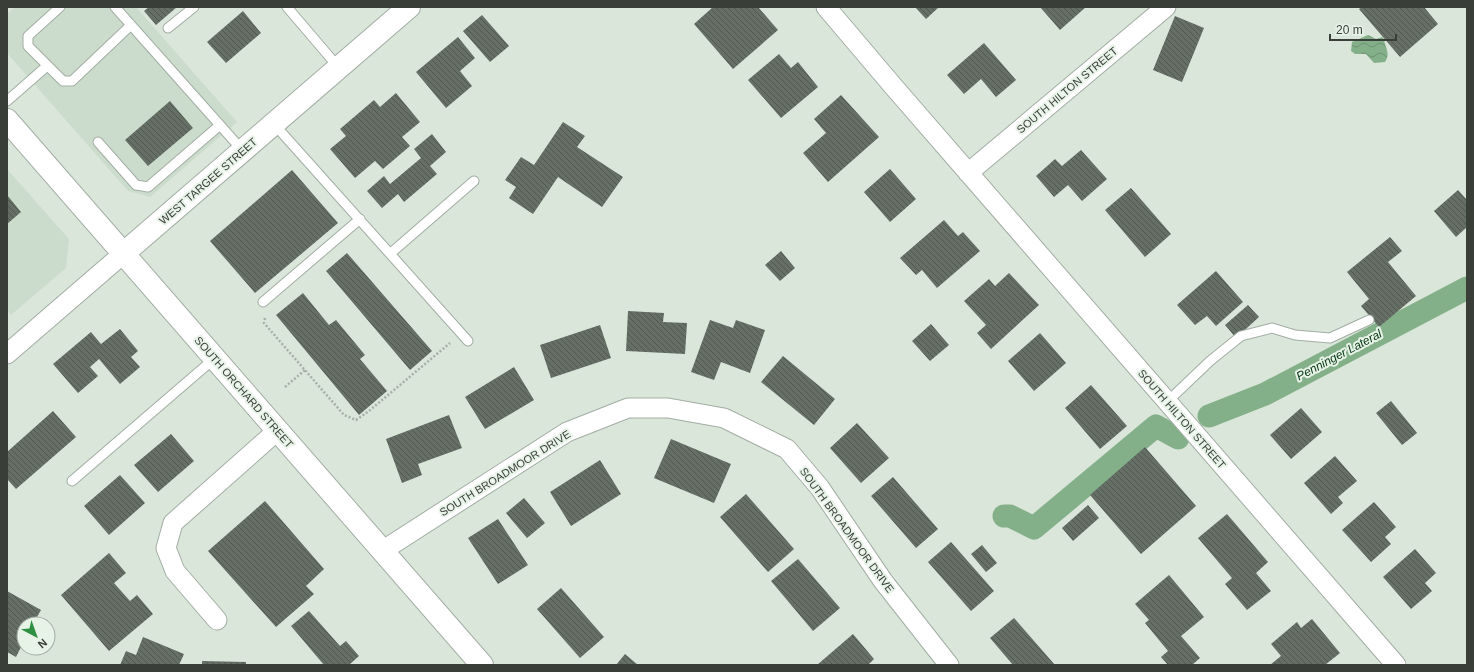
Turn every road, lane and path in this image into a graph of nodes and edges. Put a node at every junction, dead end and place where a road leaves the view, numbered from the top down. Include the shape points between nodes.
1 (60, 7) edge
2 (115, 7) edge
3 (194, 7) edge
4 (287, 7) edge
5 (409, 7) edge
6 (826, 7) edge
7 (1166, 7) edge
8 (131, 25) junction
9 (168, 28) dead end
10 (47, 66) junction
11 (339, 68) junction
12 (7, 101) edge
13 (7, 120) edge
14 (274, 124) junction
15 (220, 125) junction
16 (98, 142) dead end
17 (243, 151) junction
18 (968, 173) junction
19 (474, 181) dead end
20 (360, 219) junction
21 (124, 253) junction
22 (391, 253) junction
23 (263, 302) dead end
24 (267, 315) dead end
25 (1369, 320) dead end
26 (462, 333) junction
27 (468, 342) dead end
28 (7, 354) edge
29 (215, 358) junction
30 (305, 370) junction
31 (285, 387) dead end
32 (1167, 402) junction
33 (278, 430) junction
34 (72, 481) dead end
35 (382, 551) junction
36 (217, 620) dead end
37 (482, 665) edge
38 (949, 665) edge
39 (1396, 665) edge

1 - 10 lane via 28,36 28,46
2 - 8 lane
3 - 9 lane
4 - 11 lane
5 - 11 main road, WEST TARGEE STREET
6 - 18 street, SOUTH HILTON STREET
7 - 18 street, SOUTH HILTON STREET
8 - 10 lane via 72,81 63,81
8 - 15 lane
10 - 12 lane
11 - 14 main road, WEST TARGEE STREET
13 - 21 main road, SOUTH ORCHARD STREET
14 - 17 main road, WEST TARGEE STREET
14 - 20 lane
15 - 16 lane via 148,187 136,185
15 - 17 lane
17 - 21 main road, WEST TARGEE STREET
18 - 32 street, SOUTH HILTON STREET
19 - 22 lane
20 - 22 lane
20 - 23 lane
21 - 28 street, WEST TARGEE STREET
21 - 29 main road, SOUTH ORCHARD STREET
22 - 26 lane
24 - 30 path via 264,323
25 - 32 lane via 1330,338 1295,335 1272,328 1241,336
26 - 27 lane
26 - 30 path via 356,420 344,416
29 - 33 main road, SOUTH ORCHARD STREET
29 - 34 lane
30 - 31 path
32 - 39 street, SOUTH HILTON STREET
33 - 35 main road, SOUTH ORCHARD STREET
33 - 36 street via 173,523 166,548 176,571
35 - 37 main road, SOUTH ORCHARD STREET
35 - 38 street, SOUTH BROADMOOR DRIVE via 567,432 628,408 668,408 724,418 787,449 820,488 883,581

